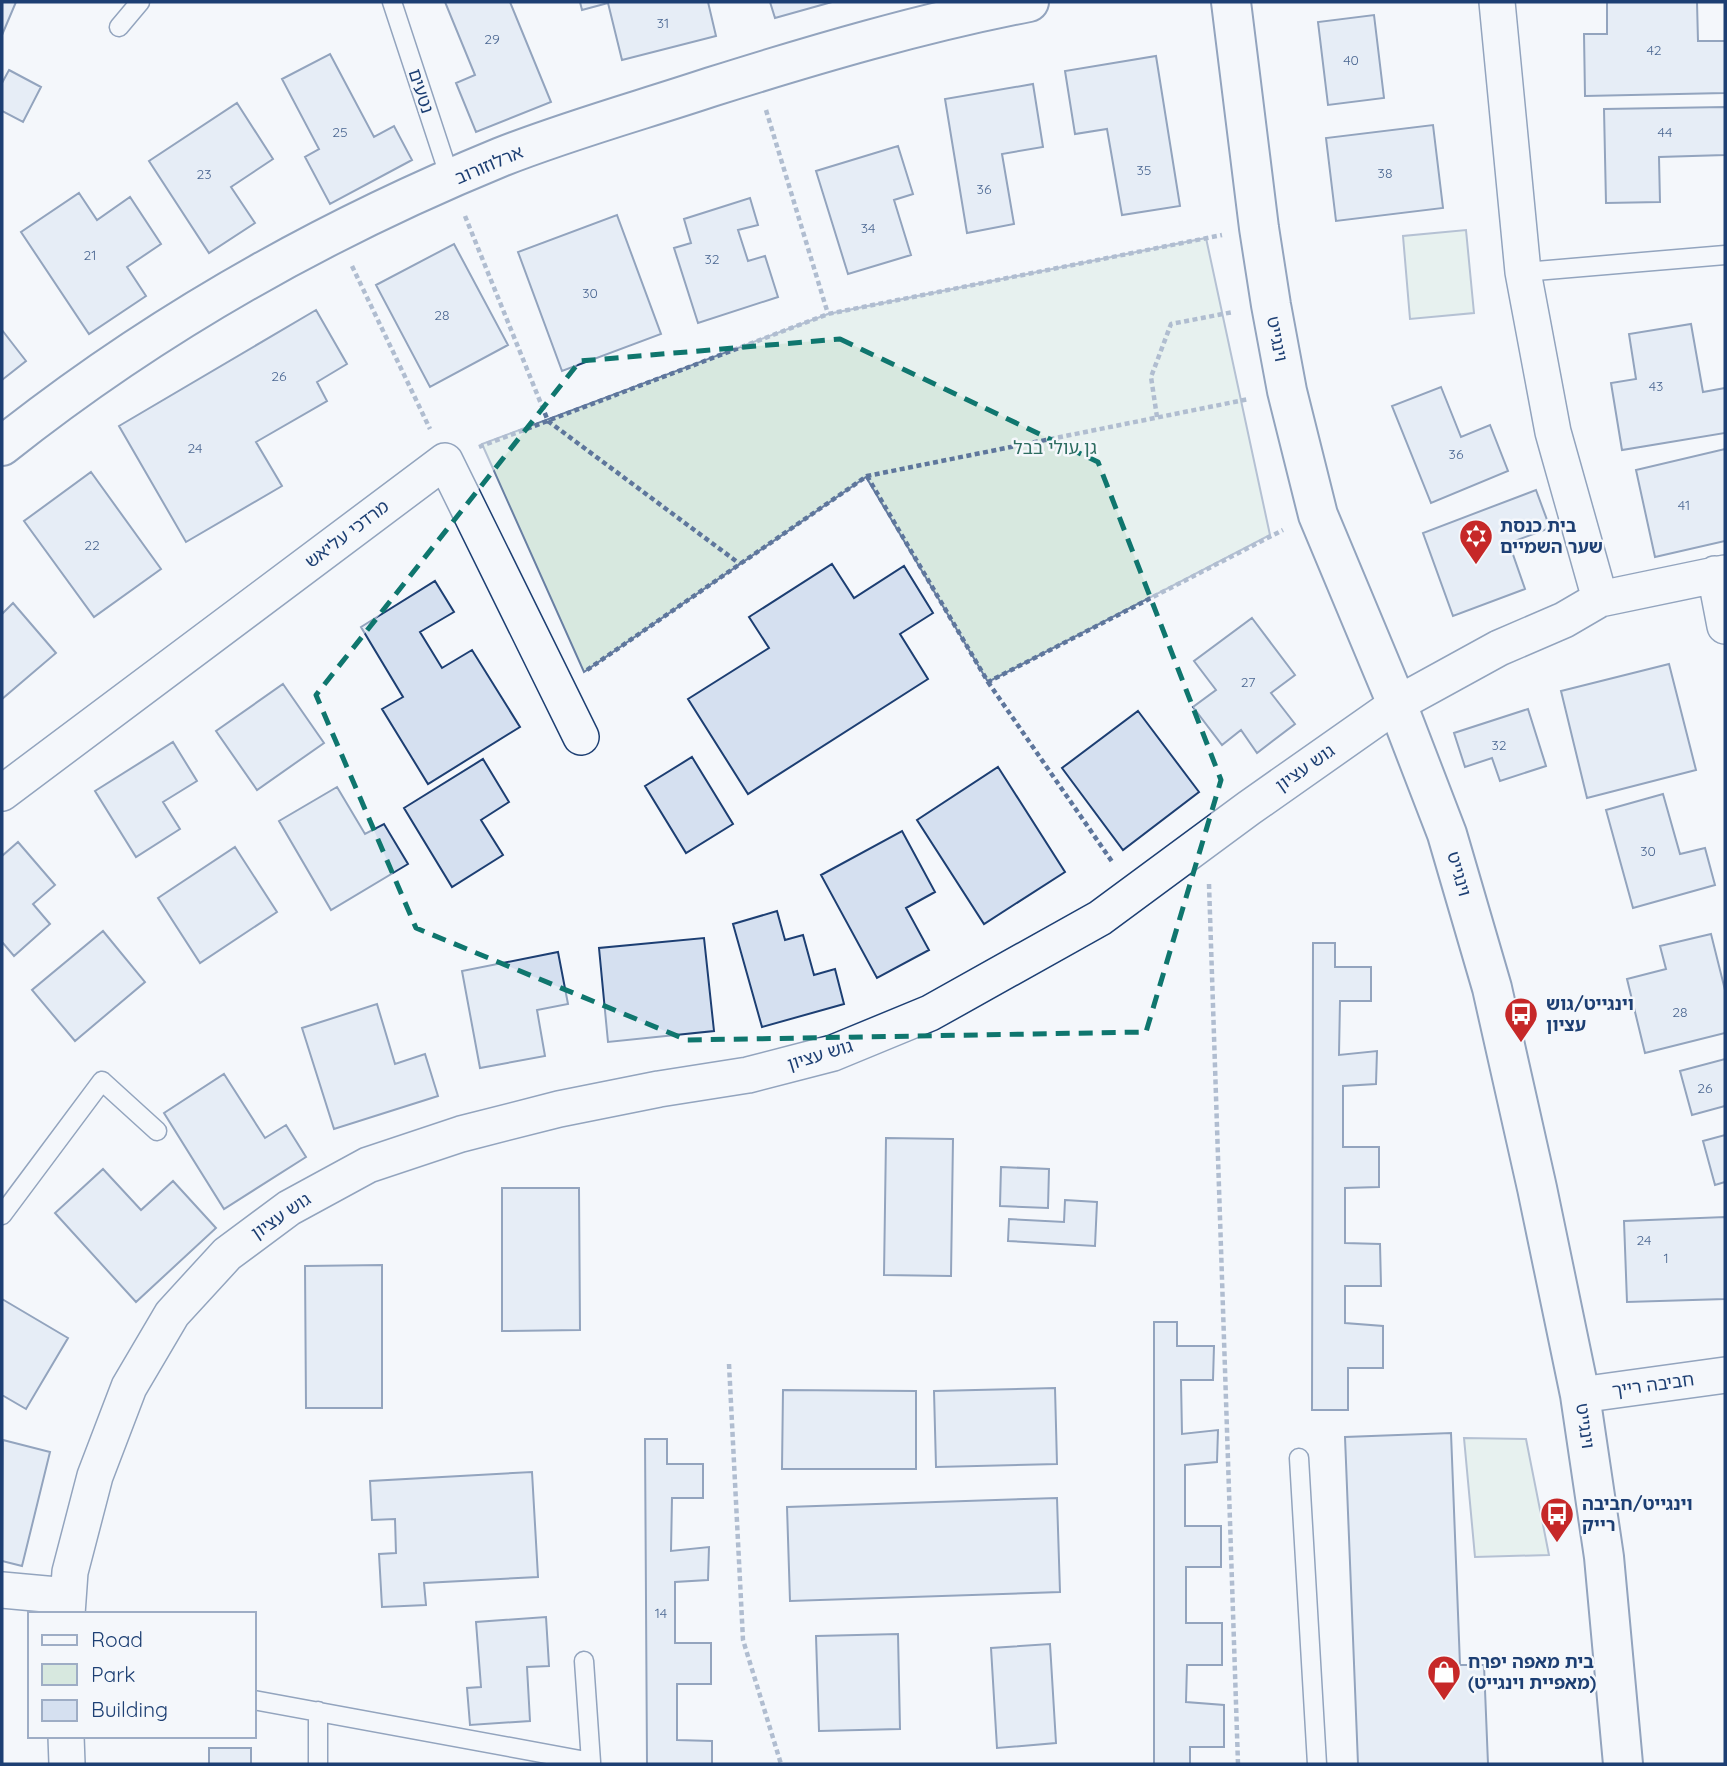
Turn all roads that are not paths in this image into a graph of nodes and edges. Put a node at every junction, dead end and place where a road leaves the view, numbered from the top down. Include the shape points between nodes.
1 (140, 2) edge
2 (392, 2) edge
3 (1029, 2) edge
4 (1231, 2) edge
5 (1497, 2) edge
6 (119, 27) dead end
7 (451, 181) junction
8 (1725, 255) edge
9 (1523, 272) junction
10 (2, 446) edge
11 (1720, 574) edge
12 (1600, 599) junction
13 (1725, 626) edge
14 (1397, 704) junction
15 (581, 737) dead end
16 (2, 793) edge
17 (157, 1131) dead end
18 (2, 1215) edge
19 (1725, 1375) edge
20 (1580, 1395) junction
21 (1299, 1458) dead end
22 (2, 1590) edge
23 (67, 1605) edge
24 (584, 1661) dead end
25 (256, 1700) edge
26 (318, 1712) junction
27 (66, 1738) edge
28 (67, 1764) edge
29 (318, 1764) edge
30 (1317, 1764) edge
31 (1623, 1764) edge

1 - 6 lane
2 - 7 lane, נטעים
3 - 7 street, ארלוזורוב via 959,15 755,73 515,152
4 - 14 street, וינגייט via 1259,228 1287,391 1318,515
5 - 9 street
7 - 10 street, ארלוזורוב via 291,256 148,339 67,394
8 - 9 lane
9 - 12 street via 1553,432
11 - 12 street, גוש עציון
11 - 13 street
12 - 14 street, גוש עציון
14 - 20 street, וינגייט via 1447,834 1492,988
14 - 23 street, גוש עציון via 1100,918 930,1013 833,1054 748,1075 559,1109 461,1134 368,1165 289,1208 227,1254 172,1314 129,1387 94,1476 70,1572
15 - 16 street, מרדכי עליאש via 444,461
17 - 18 lane via 102,1081
19 - 20 street, חביבה רייך
20 - 31 street, וינגייט via 1604,1556
21 - 30 lane
22 - 23 street
24 - 26 lane via 591,1762
25 - 26 lane
26 - 29 lane
27 - 28 street

